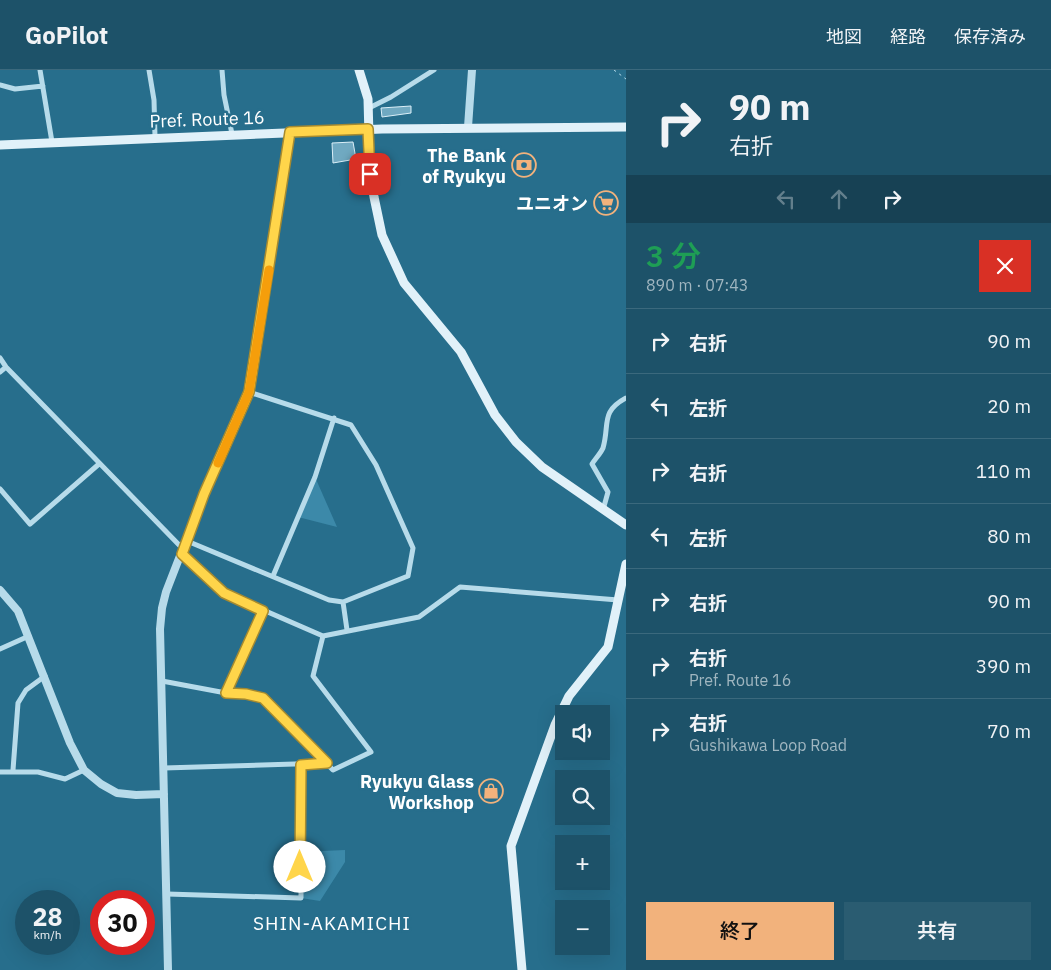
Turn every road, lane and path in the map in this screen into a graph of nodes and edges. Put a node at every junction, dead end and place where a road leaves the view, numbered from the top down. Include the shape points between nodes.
1 (40, 70) edge
2 (149, 70) edge
3 (222, 70) edge
4 (359, 70) edge
5 (434, 70) edge
6 (472, 70) edge
7 (614, 70) edge
8 (626, 79) edge
9 (0, 85) edge
10 (43, 86) junction
11 (369, 108) junction
12 (626, 126) edge
13 (468, 127) junction
14 (368, 129) junction
15 (290, 132) junction
16 (232, 134) junction
17 (155, 137) junction
18 (52, 142) junction
19 (0, 145) edge
20 (0, 358) edge
21 (6, 367) junction
22 (0, 372) edge
23 (249, 392) junction
24 (626, 398) edge
25 (334, 418) junction
26 (99, 464) junction
27 (0, 489) edge
28 (603, 510) junction
29 (626, 526) edge
30 (187, 541) junction
31 (183, 551) junction
32 (626, 564) edge
33 (273, 576) junction
34 (1, 592) edge
35 (618, 600) junction
36 (344, 602) junction
37 (263, 611) junction
38 (347, 630) junction
39 (29, 636) junction
40 (323, 636) junction
41 (0, 649) edge
42 (45, 676) junction
43 (162, 682) junction
44 (226, 693) junction
45 (327, 763) junction
46 (301, 765) junction
47 (164, 768) junction
48 (13, 770) junction
49 (84, 770) junction
50 (0, 772) edge
51 (164, 794) junction
52 (166, 894) junction
53 (168, 970) edge
54 (522, 970) edge

1 - 10 street
2 - 17 street
3 - 16 street
4 - 11 main road
5 - 11 street
6 - 13 street
7 - 8 path
9 - 10 street via 15,89
10 - 18 street
11 - 14 main road
12 - 13 main road, Pref. Route 16
13 - 14 main road, Pref. Route 16
14 - 15 main road, Pref. Route 16
14 - 28 main road via 370,174 380,226 388,252 404,282 461,352 495,415 516,442 542,467
15 - 16 main road, Pref. Route 16
15 - 23 street
16 - 17 main road, Pref. Route 16
17 - 18 main road, Pref. Route 16
18 - 19 main road, Pref. Route 16
20 - 21 street
21 - 22 street
21 - 26 street
23 - 25 street
23 - 30 street
24 - 28 street via 616,403 608,413 602,449 592,464 608,492
25 - 33 street via 315,477
25 - 36 street via 351,424 376,465 413,548 408,576
26 - 27 street via 30,524
26 - 31 street
28 - 29 main road
30 - 31 street
30 - 33 street
31 - 37 street via 224,593
31 - 43 street via 162,608
32 - 35 main road
33 - 36 street via 329,600
34 - 39 street via 18,611
35 - 38 street via 460,587 419,617
35 - 54 main road via 608,647 569,696 510,846
36 - 38 street
37 - 40 street
37 - 44 street
38 - 40 street
39 - 41 street
39 - 42 street
40 - 45 street via 313,676 371,752 333,770
42 - 48 street via 26,690 18,703
42 - 49 street via 70,743
43 - 44 street
43 - 47 street
44 - 45 street via 263,698
45 - 46 street
46 - 47 street
46 - 52 street via 301,898
47 - 51 street
48 - 49 street via 38,772 66,780
48 - 50 street
49 - 51 street via 100,784 117,792
51 - 52 street
52 - 53 street

